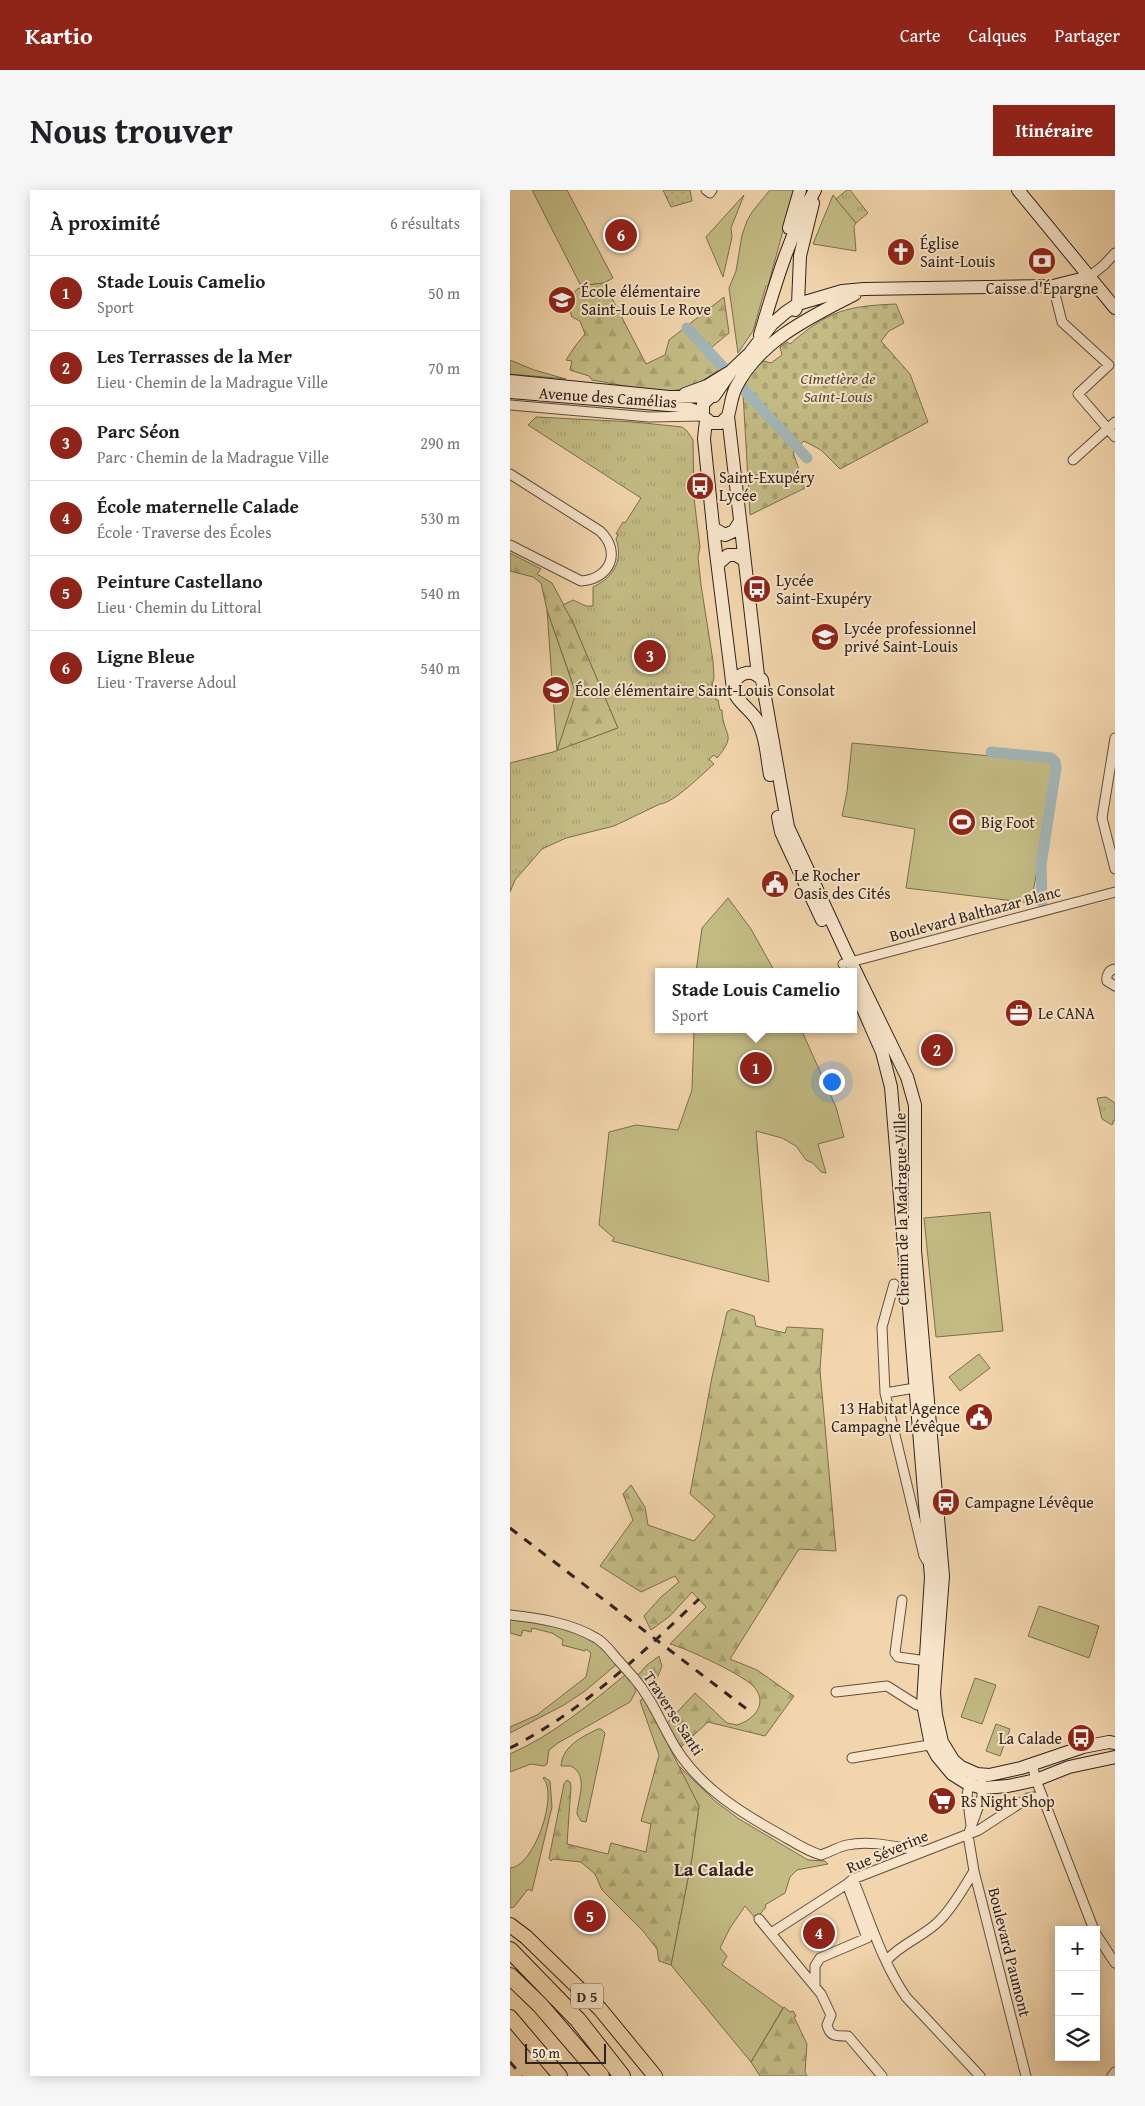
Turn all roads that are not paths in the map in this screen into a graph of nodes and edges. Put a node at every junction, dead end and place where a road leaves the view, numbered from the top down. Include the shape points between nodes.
1 (800, 190) edge
2 (816, 190) edge
3 (1018, 190) edge
4 (1115, 253) edge
5 (780, 267) junction
6 (1089, 277) junction
7 (1053, 286) junction
8 (864, 289) junction
9 (798, 304) junction
10 (1115, 308) edge
11 (785, 333) junction
12 (759, 339) junction
13 (732, 370) junction
14 (510, 381) edge
15 (510, 392) edge
16 (668, 397) junction
17 (712, 397) junction
18 (510, 404) edge
19 (728, 411) junction
20 (704, 417) junction
21 (1111, 425) edge
22 (1115, 437) edge
23 (1073, 460) dead end
24 (510, 474) edge
25 (739, 523) junction
26 (713, 528) junction
27 (510, 545) edge
28 (744, 560) junction
29 (718, 564) junction
30 (758, 675) junction
31 (734, 684) junction
32 (764, 691) junction
33 (742, 701) junction
34 (1115, 738) edge
35 (1112, 774) edge
36 (1115, 869) edge
37 (1115, 892) edge
38 (847, 966) edge
39 (1115, 969) edge
40 (857, 984) edge
41 (1115, 986) edge
42 (857, 994) edge
43 (916, 1120) junction
44 (894, 1121) junction
45 (894, 1284) dead end
46 (915, 1388) junction
47 (884, 1393) junction
48 (929, 1429) junction
49 (931, 1444) junction
50 (906, 1482) junction
51 (924, 1483) junction
52 (936, 1563) junction
53 (902, 1600) dead end
54 (510, 1615) edge
55 (927, 1661) junction
56 (836, 1692) dead end
57 (929, 1704) junction
58 (937, 1743) junction
59 (1115, 1743) edge
60 (1115, 1757) edge
61 (852, 1758) dead end
62 (1032, 1764) junction
63 (977, 1774) junction
64 (1036, 1780) junction
65 (968, 1784) junction
66 (983, 1788) junction
67 (1043, 1800) junction
68 (971, 1825) junction
69 (968, 1835) junction
70 (921, 1851) junction
71 (974, 1871) junction
72 (850, 1882) junction
73 (759, 1919) dead end
74 (510, 1925) edge
75 (1092, 1926) edge
76 (771, 1933) junction
77 (1100, 1940) edge
78 (510, 1950) edge
79 (886, 1960) junction
80 (1115, 1962) edge
81 (510, 1976) edge
82 (815, 1987) junction
83 (510, 2017) edge
84 (1115, 2072) edge
85 (560, 2076) edge
86 (601, 2076) edge
87 (622, 2076) edge
88 (655, 2076) edge
89 (882, 2076) edge
90 (980, 2076) edge
91 (1026, 2076) edge
92 (1112, 2076) edge

1 - 5 street
2 - 5 street via 799,219
2 - 9 street via 800,256
3 - 6 street
4 - 6 street
5 - 12 street
6 - 7 street
6 - 10 street
7 - 8 street
7 - 21 street via 1062,322 1109,365 1078,394
8 - 9 street
8 - 11 street
9 - 11 street
9 - 12 street
11 - 19 street via 755,360 736,387
12 - 13 street
13 - 16 street via 692,393
13 - 17 street
14 - 16 street
15 - 20 street via 680,406
16 - 17 street
17 - 19 street via 723,398
17 - 20 street via 703,404
18 - 20 street, Avenue des Camélias via 649,417
19 - 20 street via 716,424
19 - 25 street
20 - 26 street
21 - 22 street
21 - 23 street
24 - 27 street via 600,531 612,552 608,567 598,576 581,581
25 - 26 street via 725,536
25 - 28 street
26 - 29 street
28 - 29 street via 728,555
28 - 30 street
29 - 31 street
30 - 31 street via 744,673
30 - 32 street
31 - 33 street via 734,693
32 - 33 street via 755,702
32 - 38 street, Chemin de la Madrague Ville via 788,827
33 - 38 street, Chemin de la Madrague Ville via 761,731 781,832
34 - 35 street
35 - 36 street via 1102,818
37 - 38 street, Boulevard Balthazar Blanc
39 - 41 street via 1107,977
40 - 43 street, Chemin de la Madrague Ville via 907,1077
42 - 44 street, Chemin de la Madrague Ville via 882,1052 891,1087
43 - 44 street via 906,1131
43 - 44 street via 906,1109 898,1111
43 - 48 street, Chemin de la Madrague Ville via 915,1250
44 - 46 street, Chemin de la Madrague Ville
45 - 47 street via 882,1327
46 - 47 street
46 - 48 street via 922,1397
46 - 51 street, Chemin de la Madrague Ville
47 - 50 street
48 - 49 street, Chemin de la Madrague Ville
49 - 51 street via 927,1452 929,1477
49 - 52 street, Chemin de la Madrague Ville
50 - 51 street
50 - 52 street via 924,1556
51 - 52 street, Chemin de la Madrague Ville via 926,1519
52 - 55 street, Chemin de la Madrague Ville
52 - 57 street, Chemin de la Madrague Ville via 943,1576
53 - 55 street via 895,1652 898,1657
54 - 70 street, Traverse Santi, bridge via 571,1628 603,1643 649,1697 673,1744 688,1764 721,1798 760,1824 821,1855 845,1845 858,1844
55 - 57 street, Chemin de la Madrague Ville
56 - 57 street via 887,1686 917,1705
57 - 58 street, Chemin de la Madrague Ville
58 - 61 street
58 - 63 street, Chemin de la Madrague Ville via 968,1771
58 - 65 street, Chemin de la Madrague Ville via 943,1764
59 - 62 street via 1083,1747
60 - 64 street, Chemin de la Madrague Ville via 1069,1767
62 - 63 street via 1000,1773
62 - 64 street
63 - 65 street
63 - 66 street
64 - 66 street, Chemin de la Madrague Ville
64 - 67 street
65 - 66 street, Chemin de la Madrague Ville
65 - 68 street
66 - 68 street
67 - 69 street via 1028,1798
67 - 75 street
68 - 69 street
69 - 70 street, Rue Séverine
69 - 71 street, Boulevard Paumont
70 - 72 street, Rue Séverine
71 - 79 street via 940,1920 899,1947
71 - 91 street, Boulevard Paumont
72 - 76 street, Rue Séverine
72 - 79 street
72 - 82 street via 867,1938 820,1958 815,1966
73 - 76 street
74 - 88 main road, D 5 via 600,2009
76 - 82 street
77 - 80 street
78 - 87 highway via 578,2020
79 - 90 street via 906,1997
81 - 86 highway via 546,2011
82 - 89 street via 831,2015 826,2025 829,2033 848,2036
83 - 85 main road
84 - 92 street

